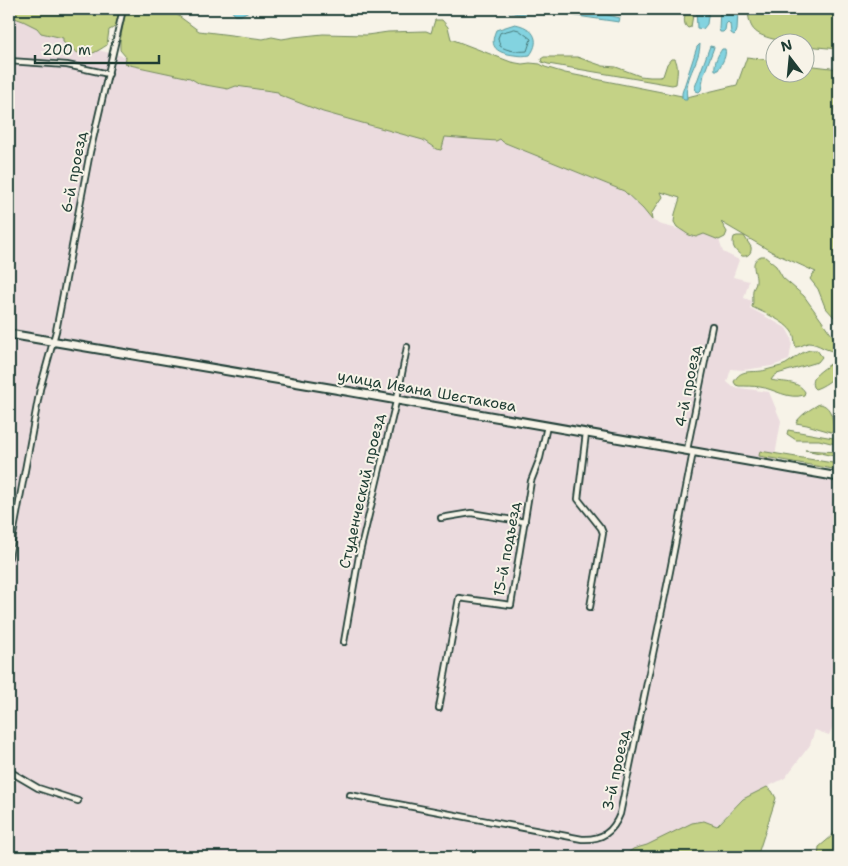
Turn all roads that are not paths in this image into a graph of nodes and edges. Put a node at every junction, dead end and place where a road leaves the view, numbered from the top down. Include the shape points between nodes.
1 (123, 9) edge
2 (9, 61) edge
3 (109, 74) junction
4 (712, 326) dead end
5 (9, 334) edge
6 (54, 341) junction
7 (407, 347) dead end
8 (396, 400) junction
9 (547, 426) junction
10 (586, 433) junction
11 (690, 451) junction
12 (839, 477) edge
13 (441, 518) dead end
14 (525, 522) junction
15 (9, 557) edge
16 (590, 607) dead end
17 (344, 642) dead end
18 (439, 708) dead end
19 (9, 771) edge
20 (350, 795) dead end
21 (78, 801) dead end

1 - 3 street, 6-й проезд
2 - 3 street via 67,65
3 - 6 street, 6-й проезд via 90,152
4 - 11 street, 4-й проезд
5 - 6 main road, улица Ивана Шестакова
6 - 8 main road, улица Ивана Шестакова
6 - 15 street, 6-й проезд via 38,397
7 - 8 street, Студенческий проезд
8 - 9 main road, улица Ивана Шестакова
8 - 17 street, Студенческий проезд
9 - 10 main road, улица Ивана Шестакова
9 - 14 street, 15-й подъезд
10 - 11 main road, улица Ивана Шестакова
10 - 16 street via 578,499 602,533
11 - 12 main road, улица Ивана Шестакова
11 - 20 street, 3-й проезд via 679,528 620,814 615,825 608,832 590,839
13 - 14 street via 471,513
14 - 18 street, 15-й подъезд via 511,605 459,598
19 - 21 street via 38,788

